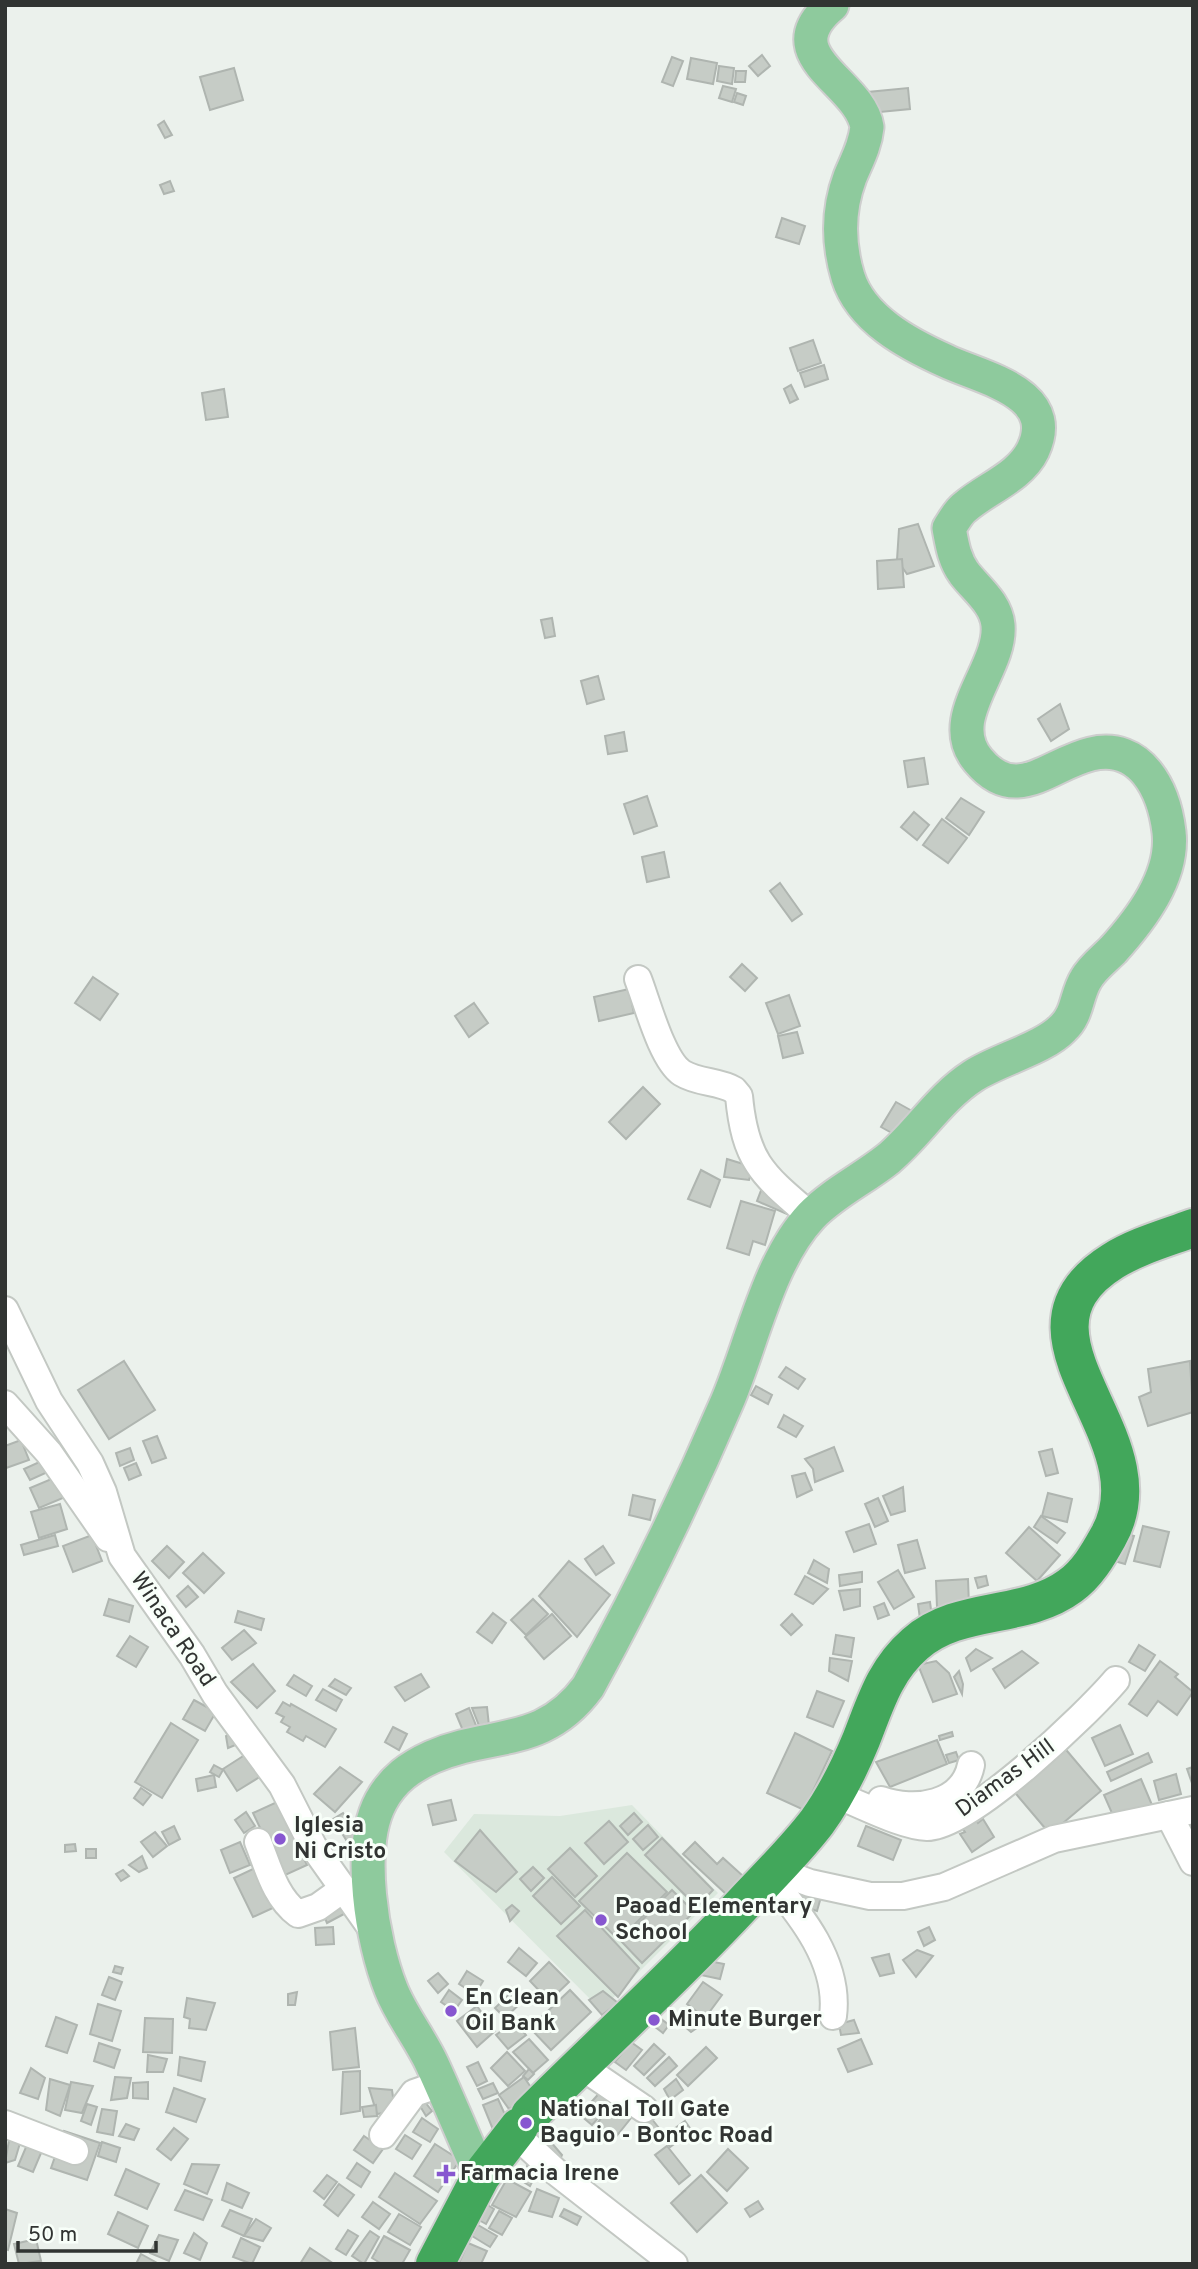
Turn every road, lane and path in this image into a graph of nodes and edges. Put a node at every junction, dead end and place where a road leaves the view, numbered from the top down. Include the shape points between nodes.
1 (832, 5) edge
2 (638, 979) dead end
3 (811, 1216) junction
4 (1193, 1228) edge
5 (5, 1310) edge
6 (5, 1404) edge
7 (122, 1556) junction
8 (1116, 1680) dead end
9 (971, 1765) dead end
10 (839, 1788) junction
11 (1181, 1813) edge
12 (258, 1842) dead end
13 (1193, 1862) edge
14 (772, 1873) junction
15 (342, 1889) junction
16 (373, 1932) junction
17 (833, 2016) dead end
18 (582, 2066) junction
19 (440, 2084) junction
20 (644, 2109) dead end
21 (5, 2124) edge
22 (521, 2125) junction
23 (383, 2135) dead end
24 (75, 2151) dead end
25 (481, 2176) junction
26 (435, 2264) edge
27 (674, 2264) edge

1 - 3 main road via 813,29 814,56 857,100 867,127 841,212 840,248 849,280 862,304 891,331 947,362 1001,381 1036,413 1039,433 1026,463 962,509 949,528 954,555 991,606 998,624 995,648 971,706 967,735 974,756 993,776 1009,781 1046,775 1092,754 1113,753 1136,760 1151,776 1169,835 1166,863 1154,895 1086,979 1074,1015 1061,1031 997,1060 967,1080 887,1160
2 - 3 street via 676,1068 734,1090 754,1160 771,1182
3 - 16 main road via 782,1260 693,1482 589,1687 550,1724 412,1766 380,1803 369,1860
4 - 10 highway via 1111,1262 1081,1290 1070,1314 1068,1339 1074,1361 1118,1461 1120,1494 1110,1533 1091,1565 1072,1586 1054,1596 969,1617 938,1628 915,1644 878,1693
5 - 7 street, Winaca Road via 49,1401 90,1463
6 - 7 street via 49,1452
7 - 15 street, Winaca Road via 282,1785 313,1846
8 - 10 street, Diamas Hill via 1036,1760 940,1826 913,1824
9 - 10 street via 968,1781 952,1796 920,1806 897,1806
10 - 14 highway
11 - 13 street
11 - 14 street via 1054,1839 944,1887 903,1896 870,1896
12 - 15 street via 284,1881 288,1906 298,1914 318,1907
14 - 17 street via 829,1967
14 - 18 highway
15 - 16 street, Winaca Road
16 - 19 main road via 391,1991
18 - 20 street
18 - 22 highway
19 - 23 street via 414,2093
19 - 25 main road
21 - 24 street
22 - 25 highway
22 - 27 street via 556,2172
25 - 26 highway

